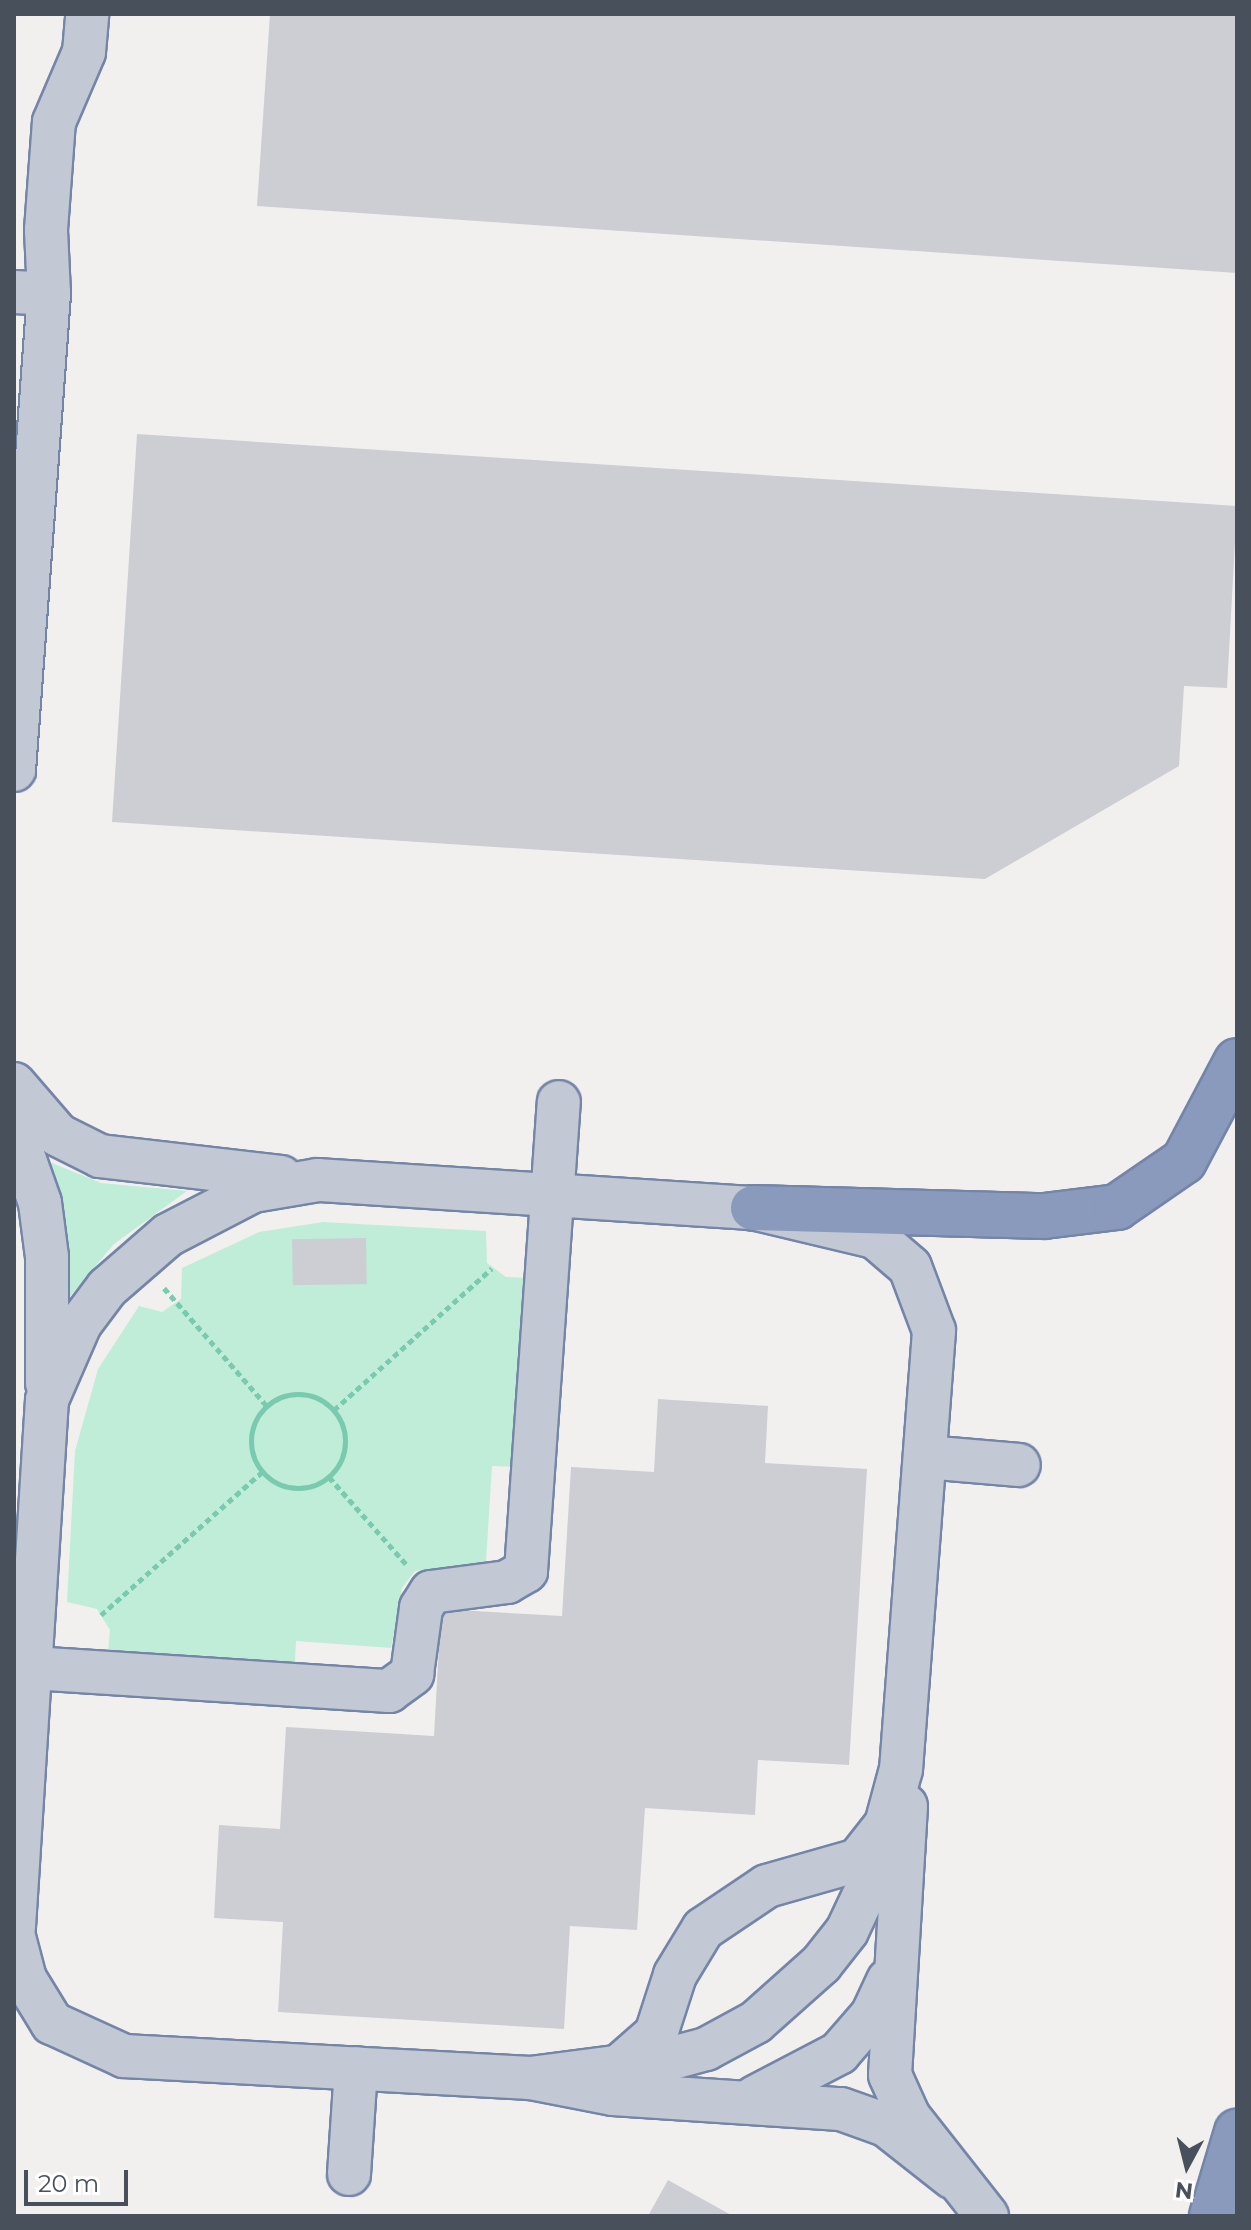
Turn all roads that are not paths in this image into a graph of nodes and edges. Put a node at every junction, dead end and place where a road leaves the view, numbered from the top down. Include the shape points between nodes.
1 (87, 14) edge
2 (32, 293) edge
3 (14, 770) edge
4 (1237, 1061) edge
5 (14, 1084) edge
6 (559, 1102) dead end
7 (14, 1129) edge
8 (318, 1180) junction
9 (553, 1196) junction
10 (753, 1208) junction
11 (47, 1400) junction
12 (926, 1457) junction
13 (1019, 1465) dead end
14 (32, 1668) junction
15 (901, 1769) junction
16 (884, 1826) junction
17 (14, 1927) edge
18 (14, 1937) edge
19 (898, 1953) junction
20 (356, 2068) junction
21 (615, 2070) junction
22 (530, 2078) junction
23 (738, 2101) junction
24 (1237, 2132) edge
25 (349, 2174) dead end
26 (952, 2177) junction
27 (987, 2216) edge
28 (1212, 2216) edge

1 - 2 street via 84,52 54,122
2 - 3 street
4 - 10 highway via 1184,1161 1117,1207 1044,1216
5 - 8 street via 58,1135 100,1156
6 - 9 street
7 - 11 street via 40,1203 47,1257
8 - 9 street
8 - 11 street via 253,1191 156,1244 107,1288 80,1324
9 - 10 street
9 - 14 street via 529,1567 507,1582 431,1592 421,1608 412,1674 389,1691
10 - 12 street via 864,1232 910,1267 934,1331
11 - 14 street
12 - 13 street
12 - 15 street
14 - 17 street
15 - 16 street
15 - 19 street via 909,1830
16 - 21 street via 858,1860 767,1886 703,1929 675,1975 656,2034
16 - 21 street via 847,1931 798,1989 706,2049
18 - 20 street via 42,2011 98,2049
19 - 23 street via 872,2015 839,2053 794,2083
19 - 26 street via 890,2075 909,2117
20 - 22 street
20 - 25 street
21 - 22 street
22 - 23 street via 613,2094
23 - 26 street via 864,2115
24 - 28 highway
26 - 27 street

